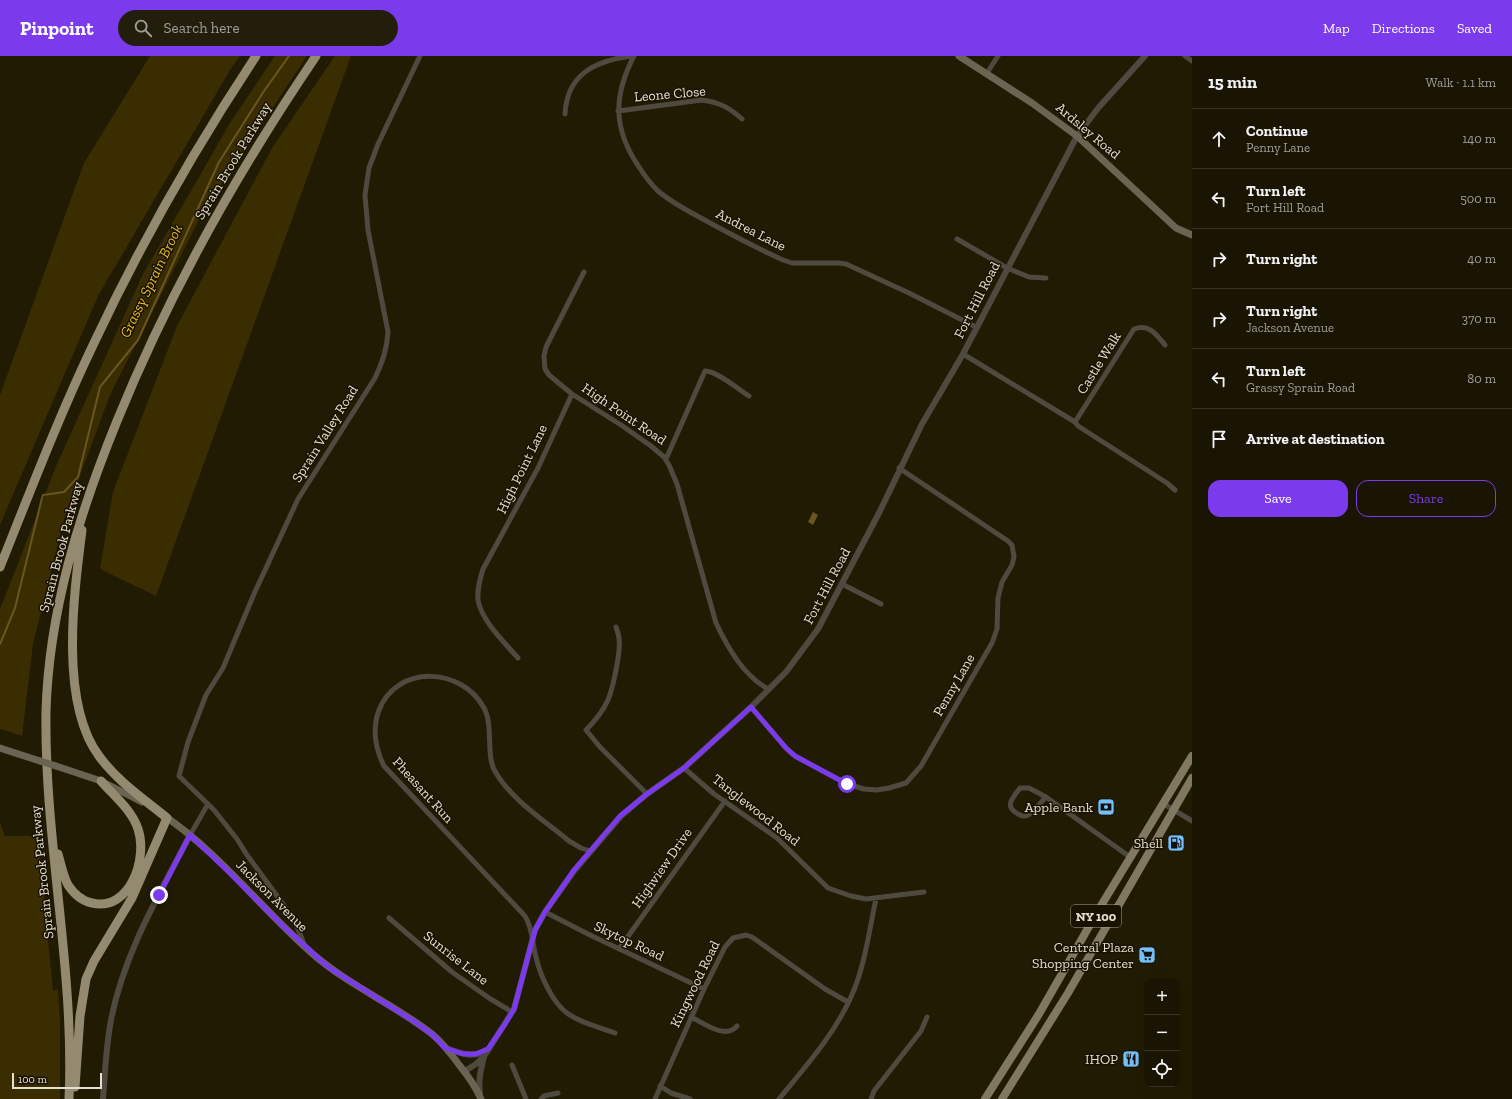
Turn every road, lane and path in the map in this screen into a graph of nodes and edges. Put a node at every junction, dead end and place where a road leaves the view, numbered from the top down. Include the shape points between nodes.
1 (256, 56) edge
2 (316, 56) edge
3 (420, 56) edge
4 (632, 56) edge
5 (959, 56) edge
6 (998, 56) edge
7 (1145, 56) edge
8 (1185, 56) edge
9 (1192, 61) edge
10 (986, 73) junction
11 (618, 111) junction
12 (565, 114) dead end
13 (742, 119) dead end
14 (1077, 136) junction
15 (1192, 235) edge
16 (957, 239) dead end
17 (1007, 268) junction
18 (584, 272) dead end
19 (1046, 278) dead end
20 (976, 327) junction
21 (1165, 345) dead end
22 (963, 354) junction
23 (572, 394) junction
24 (749, 396) dead end
25 (1075, 422) junction
26 (666, 460) junction
27 (899, 468) junction
28 (33, 483) junction
29 (1175, 490) dead end
30 (85, 507) junction
31 (0, 550) edge
32 (0, 567) edge
33 (842, 584) junction
34 (881, 604) dead end
35 (616, 627) dead end
36 (518, 658) dead end
37 (768, 689) junction
38 (751, 707) junction
39 (0, 748) edge
40 (1192, 756) edge
41 (684, 768) junction
42 (1192, 778) edge
43 (101, 781) junction
44 (647, 794) junction
45 (1046, 798) junction
46 (725, 801) junction
47 (208, 804) junction
48 (1164, 804) junction
49 (1173, 810) junction
50 (167, 818) junction
51 (50, 821) junction
52 (1192, 821) edge
53 (190, 835) junction
54 (590, 851) junction
55 (1130, 857) junction
56 (924, 892) dead end
57 (876, 899) junction
58 (545, 912) junction
59 (389, 918) dead end
60 (532, 937) junction
61 (305, 947) junction
62 (620, 949) junction
63 (704, 989) junction
64 (848, 1002) junction
65 (1044, 1006) junction
66 (512, 1012) junction
67 (1056, 1013) junction
68 (691, 1017) junction
69 (927, 1017) dead end
70 (737, 1026) dead end
71 (615, 1033) dead end
72 (445, 1048) junction
73 (486, 1052) junction
74 (512, 1065) dead end
75 (465, 1072) junction
76 (660, 1086) junction
77 (558, 1093) dead end
78 (481, 1098) edge
79 (69, 1099) edge
80 (74, 1099) edge
81 (103, 1099) edge
82 (526, 1099) edge
83 (541, 1099) edge
84 (655, 1099) edge
85 (690, 1099) edge
86 (779, 1099) edge
87 (871, 1099) edge
88 (985, 1099) edge
89 (1002, 1099) edge

1 - 28 highway via 197,150 132,265 78,376
2 - 30 highway, Sprain Brook Parkway via 239,176 176,292 128,393
3 - 47 street, Sprain Valley Road via 378,144 369,168 365,195 368,230 388,332 383,362 298,499 223,668 206,695 188,742 179,776
4 - 11 street, Andrea Lane via 622,84
4 - 12 street via 611,59 585,72 568,93
5 - 10 main road, Ardsley Road
6 - 10 street
7 - 14 street, Fort Hill Road via 1099,107
8 - 9 street
10 - 14 main road, Ardsley Road
11 - 13 street, Leone Close via 702,100 723,105
11 - 20 street, Andrea Lane via 621,131 631,156 657,190 675,204 783,260 792,263 846,264
14 - 15 main road, Ardsley Road via 1172,224 1182,232
14 - 17 street, Fort Hill Road
16 - 17 street
17 - 19 street via 1029,277
17 - 20 street, Fort Hill Road
18 - 23 street, High Point Road via 550,337 544,356 545,369 549,375
20 - 22 street, Fort Hill Road
21 - 25 street, Castle Walk via 1147,328 1140,326 1134,329
22 - 25 street
22 - 27 street, Fort Hill Road
23 - 26 street, High Point Road via 651,446
23 - 36 street, High Point Lane via 538,468 483,569 479,581 478,600 482,610
24 - 26 street via 717,375 705,372
25 - 29 street
26 - 37 street, High Point Road via 678,484 716,623 726,644 739,662 751,676
27 - 33 street, Fort Hill Road
27 - 38 street, Penny Lane via 1008,541 1012,545 1014,557 1002,582 998,598 997,629 992,643 921,766 906,783 889,788 864,789 847,784 795,756
28 - 31 highway
28 - 32 highway
30 - 50 highway via 74,609 78,710 90,740 104,762
30 - 51 highway, Sprain Brook Parkway via 62,586 49,666 46,732
33 - 34 street
33 - 37 street, Fort Hill Road via 808,644 786,672
35 - 44 street via 620,639 619,649 608,700 586,730
37 - 38 street, Fort Hill Road
38 - 41 street, Fort Hill Road
39 - 43 main road, Jackson Avenue, bridge
40 - 48 main road, NY 100
41 - 44 street, Fort Hill Road
41 - 46 street, Tanglewood Road
42 - 49 main road, NY 100
43 - 50 main road, Jackson Avenue via 145,803
43 - 51 highway via 129,812 140,834 141,852 137,870 129,887 121,896 111,902 99,904 87,902 76,895 64,876
44 - 54 street, Fort Hill Road via 620,816
45 - 45 street via 1030,815 1022,816 1010,807 1011,800 1020,788 1029,788
45 - 55 street
46 - 57 street, Tanglewood Road via 777,838 828,888 851,896
46 - 62 street, Highview Drive
47 - 53 street
47 - 61 street via 237,839 283,904 296,924
48 - 49 street
48 - 55 main road, NY 100
49 - 52 street
49 - 67 main road, NY 100
50 - 53 main road, Jackson Avenue
50 - 80 highway via 132,898 86,979 80,1011
51 - 79 highway, Sprain Brook Parkway via 68,998
53 - 61 main road, Jackson Avenue
53 - 81 street via 135,941 125,968 111,1020
54 - 58 street, Fort Hill Road
54 - 60 street, Pheasant Run via 569,841 504,786 492,763 488,717 471,690 452,680 422,677 410,679 389,695 380,709 375,733 376,746 384,766 525,916
55 - 65 main road, NY 100
56 - 57 street, Tanglewood Road
57 - 64 street via 858,979
58 - 60 street, Fort Hill Road
58 - 62 street, Skytop Road
59 - 66 street, Sunrise Lane via 452,972
60 - 66 street, Fort Hill Road
60 - 71 street, Pheasant Run via 539,970 561,1007 580,1020
61 - 72 main road, Jackson Avenue via 328,967 420,1025
62 - 63 street, Skytop Road
63 - 64 street, Kingwood Road via 728,942 746,935 760,941 800,972
63 - 68 street, Kingwood Road
64 - 86 street via 817,1052
65 - 67 street
65 - 88 main road, NY 100
66 - 73 street, Fort Hill Road
67 - 89 main road, NY 100
68 - 70 street via 707,1026 727,1032
68 - 76 street, Kingwood Road
69 - 87 street via 921,1032 874,1091
72 - 73 street via 470,1055
72 - 75 main road, Jackson Avenue
73 - 75 street, Fort Hill Road
73 - 78 street via 479,1075
74 - 82 street
75 - 78 main road, Jackson Avenue
76 - 84 street, Kingwood Road
76 - 85 street via 671,1093
77 - 83 street

